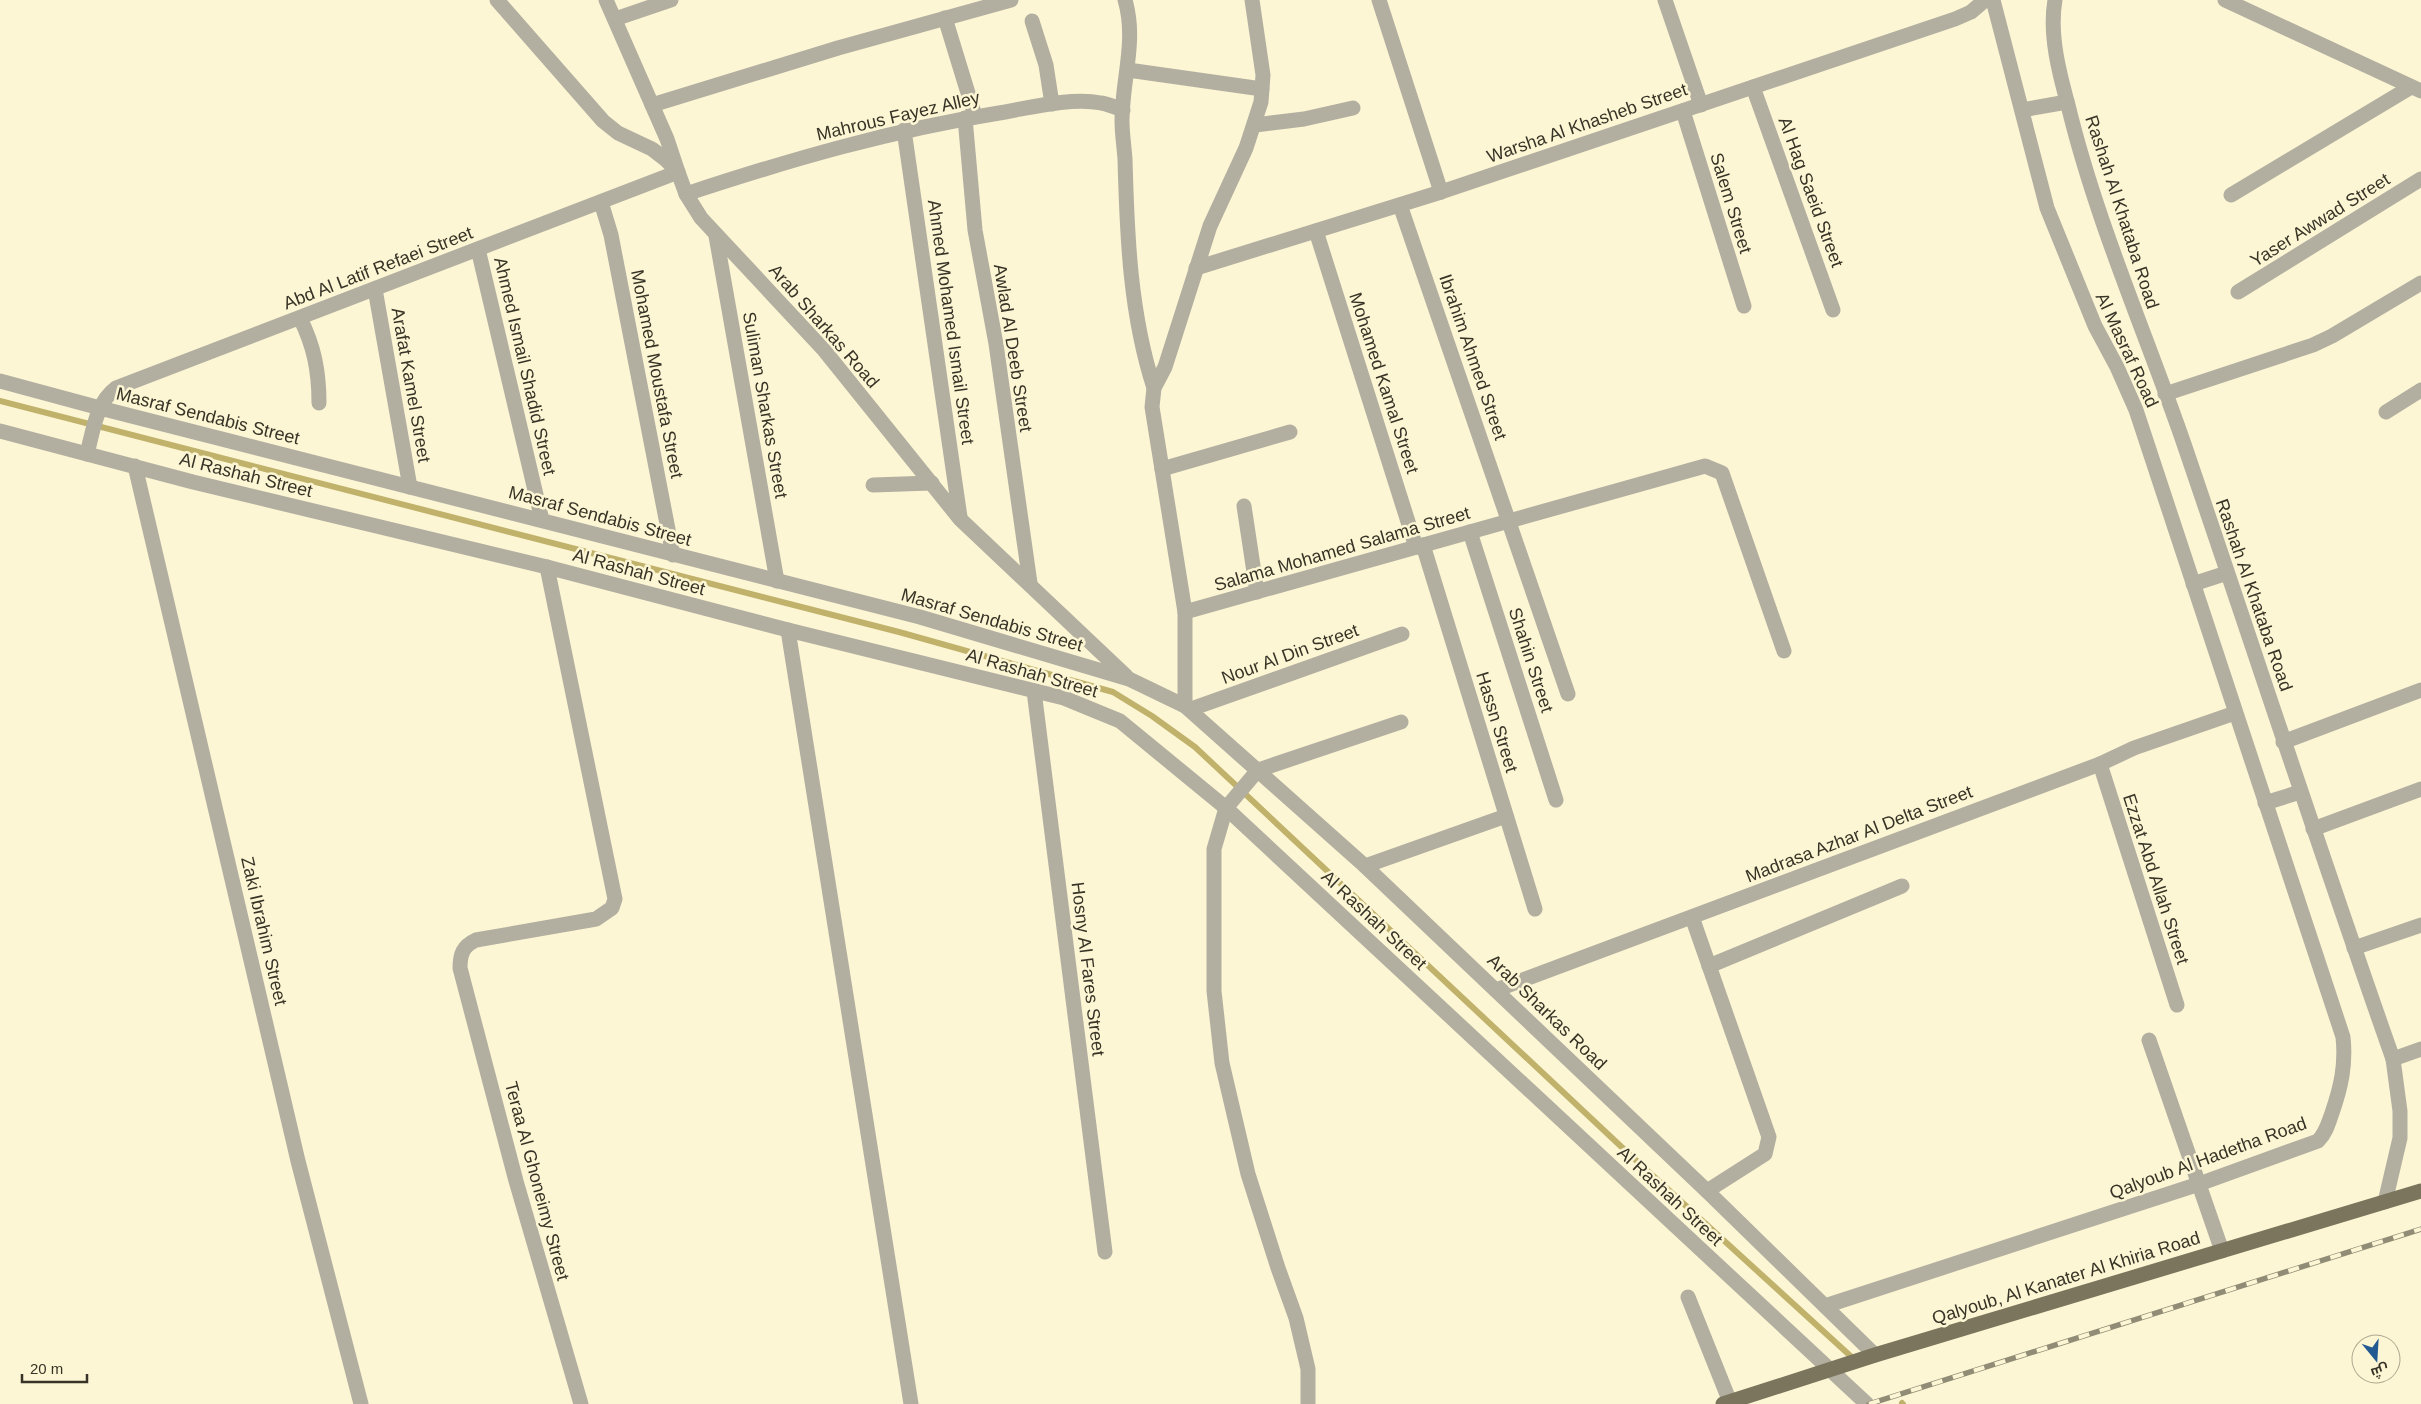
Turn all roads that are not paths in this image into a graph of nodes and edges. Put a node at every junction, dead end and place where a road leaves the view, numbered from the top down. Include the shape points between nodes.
1 (497, 0) edge
2 (606, 0) edge
3 (671, 0) edge
4 (1011, 0) edge
5 (1125, 0) edge
6 (1252, 0) edge
7 (1379, 0) edge
8 (1665, 0) edge
9 (1985, 0) edge
10 (1993, 0) edge
11 (2055, 0) edge
12 (2225, 0) edge
13 (945, 18) junction
14 (615, 20) junction
15 (1032, 21) dead end
16 (1128, 70) junction
17 (1753, 87) junction
18 (1262, 89) junction
19 (2416, 89) edge
20 (2067, 102) junction
21 (1052, 104) junction
22 (652, 105) junction
23 (1700, 105) junction
24 (1354, 108) dead end
25 (1123, 110) junction
26 (2022, 110) junction
27 (1683, 111) junction
28 (970, 117) junction
29 (1255, 125) junction
30 (904, 130) junction
31 (678, 172) junction
32 (2421, 179) edge
33 (1441, 192) junction
34 (686, 194) junction
35 (2232, 195) dead end
36 (601, 202) junction
37 (1400, 205) junction
38 (1316, 231) junction
39 (716, 236) junction
40 (478, 250) junction
41 (1196, 268) junction
42 (2421, 282) edge
43 (375, 289) junction
44 (2238, 292) dead end
45 (1744, 306) dead end
46 (1833, 310) dead end
47 (300, 318) junction
48 (0, 381) edge
49 (1154, 388) junction
50 (2421, 390) edge
51 (2165, 394) junction
52 (319, 403) dead end
53 (99, 411) junction
54 (2386, 412) dead end
55 (0, 431) edge
56 (1290, 432) dead end
57 (89, 449) junction
58 (135, 466) junction
59 (1162, 469) junction
60 (932, 484) junction
61 (873, 485) dead end
62 (410, 487) junction
63 (1244, 506) dead end
64 (960, 519) junction
65 (542, 520) junction
66 (1510, 521) junction
67 (1470, 532) junction
68 (1420, 546) junction
69 (673, 555) junction
70 (547, 567) junction
71 (2227, 573) junction
72 (777, 581) junction
73 (1030, 583) junction
74 (2193, 584) junction
75 (1257, 592) junction
76 (1185, 612) junction
77 (788, 630) junction
78 (1402, 634) dead end
79 (1784, 651) dead end
80 (1129, 679) junction
81 (2421, 690) edge
82 (1034, 691) junction
83 (1568, 694) dead end
84 (1188, 708) junction
85 (2235, 713) junction
86 (1401, 722) dead end
87 (2284, 742) junction
88 (2100, 764) junction
89 (1258, 770) junction
90 (2421, 789) edge
91 (2300, 792) junction
92 (1556, 800) dead end
93 (2266, 803) junction
94 (1226, 808) junction
95 (1506, 816) junction
96 (2313, 828) junction
97 (1365, 866) junction
98 (1902, 886) dead end
99 (1536, 909) dead end
100 (1692, 917) junction
101 (2421, 924) edge
102 (2354, 948) junction
103 (1709, 966) junction
104 (1496, 990) junction
105 (2177, 1005) dead end
106 (2149, 1040) dead end
107 (2421, 1049) edge
108 (2393, 1059) junction
109 (2199, 1184) junction
110 (1707, 1191) junction
111 (2421, 1191) edge
112 (2385, 1202) junction
113 (2222, 1251) junction
114 (1105, 1252) dead end
115 (1688, 1297) dead end
116 (1826, 1306) junction
117 (1875, 1355) junction
118 (1829, 1369) junction
119 (1726, 1403) edge
120 (361, 1404) edge
121 (581, 1404) edge
122 (911, 1404) edge
123 (1308, 1404) edge
124 (1867, 1404) edge

1 - 31 street, Arab Sharkas Road via 603,121 618,133 652,149
2 - 14 street
3 - 14 street
4 - 13 street
5 - 16 street via 1129,14
6 - 18 street via 1260,43
7 - 33 street
8 - 23 street
9 - 17 street, Warsha Al Khasheb Street via 1971,12 1955,19
10 - 26 street, Al Masraf Road
11 - 20 street, Rashah Al Khataba Road via 2055,41
12 - 19 street
13 - 22 street
13 - 28 street, Awlad Al Deeb Street
14 - 22 street
15 - 21 street via 1046,66
16 - 18 street
16 - 25 street
17 - 23 street, Warsha Al Khasheb Street
17 - 46 street, Al Hag Saeid Street
18 - 29 street
19 - 35 street
20 - 26 street
20 - 51 street, Rashah Al Khataba Road via 2077,144
21 - 25 street, Mahrous Fayez Alley via 1100,102
21 - 28 street, Mahrous Fayez Alley
22 - 31 street
23 - 27 street, Warsha Al Khasheb Street
24 - 29 street via 1304,120
25 - 49 street via 1129,261 1143,348
26 - 74 street, Al Masraf Road via 2047,208 2095,326 2136,410
27 - 33 street, Warsha Al Khasheb Street
27 - 45 street, Salem Street
28 - 30 street, Mahrous Fayez Alley
28 - 73 street, Awlad Al Deeb Street via 975,230 996,344
29 - 41 street via 1210,226
30 - 34 street, Mahrous Fayez Alley via 780,163
30 - 64 street, Ahmed Mohamed Ismail Street
31 - 34 street, Arab Sharkas Road
31 - 36 street, Abd Al Latif Refaei Street
32 - 44 street, Yaser Awwad Street
33 - 37 street, Warsha Al Khasheb Street
34 - 39 street, Arab Sharkas Road
36 - 40 street, Abd Al Latif Refaei Street
36 - 69 street, Mohamed Moustafa Street via 612,235
37 - 38 street, Warsha Al Khasheb Street
37 - 66 street, Ibrahim Ahmed Street
38 - 41 street, Warsha Al Khasheb Street
38 - 68 street, Mohamed Kamal Street
39 - 60 street, Arab Sharkas Road via 824,350
39 - 72 street, Suliman Sharkas Street
40 - 43 street, Abd Al Latif Refaei Street
40 - 65 street, Ahmed Ismail Shadid Street
41 - 49 street via 1165,367
42 - 51 street via 2320,342
43 - 47 street, Abd Al Latif Refaei Street
43 - 62 street, Arafat Kamel Street
47 - 52 street via 311,340 317,363
47 - 53 street, Abd Al Latif Refaei Street via 116,388 107,395
48 - 53 street, Masraf Sendabis Street
49 - 59 street via 1152,407
50 - 54 street
51 - 71 street, Rashah Al Khataba Road
53 - 57 street
53 - 62 street, Masraf Sendabis Street
55 - 57 street, Al Rashah Street
56 - 59 street
57 - 58 street, Al Rashah Street
58 - 70 street, Al Rashah Street
58 - 120 street, Zaki Ibrahim Street via 298,1161
59 - 76 street
60 - 61 street
60 - 64 street, Arab Sharkas Road
62 - 65 street, Masraf Sendabis Street
63 - 75 street
64 - 73 street, Arab Sharkas Road
65 - 69 street, Masraf Sendabis Street
66 - 67 street, Salama Mohamed Salama Street
66 - 79 street, Salama Mohamed Salama Street via 1705,466 1722,473
66 - 83 street, Ibrahim Ahmed Street
67 - 68 street, Salama Mohamed Salama Street
67 - 92 street, Shahin Street
68 - 75 street, Salama Mohamed Salama Street
68 - 95 street, Hassn Street
69 - 72 street, Masraf Sendabis Street
70 - 77 street, Al Rashah Street
70 - 121 street, Teraa Al Ghoneimy Street via 615,899 612,908 596,919 476,940 468,944 460,958 460,968 516,1181
71 - 74 street
71 - 87 street, Rashah Al Khataba Road
72 - 80 street, Masraf Sendabis Street via 920,617
73 - 80 street, Arab Sharkas Road
74 - 85 street, Al Masraf Road
75 - 76 street, Salama Mohamed Salama Street
76 - 84 street
77 - 82 street, Al Rashah Street
77 - 122 street
78 - 84 street, Nour Al Din Street
80 - 84 street, Masraf Sendabis Street
81 - 87 street
82 - 94 street, Al Rashah Street via 1064,698 1120,721
82 - 114 street, Hosny Al Fares Street
84 - 89 street, Arab Sharkas Road
85 - 88 street, Madrasa Azhar Al Delta Street via 2134,748
85 - 93 street, Qalyoub Al Hadetha Road
86 - 89 street
87 - 91 street, Rashah Al Khataba Road
88 - 100 street, Madrasa Azhar Al Delta Street
88 - 105 street, Ezzat Abd Allah Street
89 - 94 street
89 - 97 street, Arab Sharkas Road
90 - 96 street
91 - 93 street
91 - 96 street, Rashah Al Khataba Road
93 - 109 street, Qalyoub Al Hadetha Road via 2343,1037 2345,1062 2341,1087 2327,1129 2318,1141
94 - 118 street, Al Rashah Street
94 - 123 street via 1214,849 1214,991 1222,1063 1248,1174 1296,1318 1308,1369
95 - 97 street
95 - 99 street, Hassn Street
96 - 102 street, Rashah Al Khataba Road
97 - 104 street, Arab Sharkas Road
98 - 103 street
100 - 103 street
100 - 104 street, Madrasa Azhar Al Delta Street
101 - 102 street
102 - 108 street, Rashah Al Khataba Road
103 - 110 street via 1769,1143 1765,1154
104 - 110 street, Arab Sharkas Road
106 - 109 street
107 - 108 street
108 - 112 street, Rashah Al Khataba Road via 2400,1138
109 - 113 street
109 - 116 street, Qalyoub Al Hadetha Road
110 - 116 street, Arab Sharkas Road
111 - 112 main road, Qalyoub, Al Kanater Al Khiria Road
112 - 113 main road, Qalyoub, Al Kanater Al Khiria Road
113 - 117 main road, Qalyoub, Al Kanater Al Khiria Road
115 - 119 street
116 - 117 street, Arab Sharkas Road
117 - 118 main road, Qalyoub, Al Kanater Al Khiria Road
118 - 119 main road, Qalyoub, Al Kanater Al Khiria Road
118 - 124 street, Al Rashah Street

